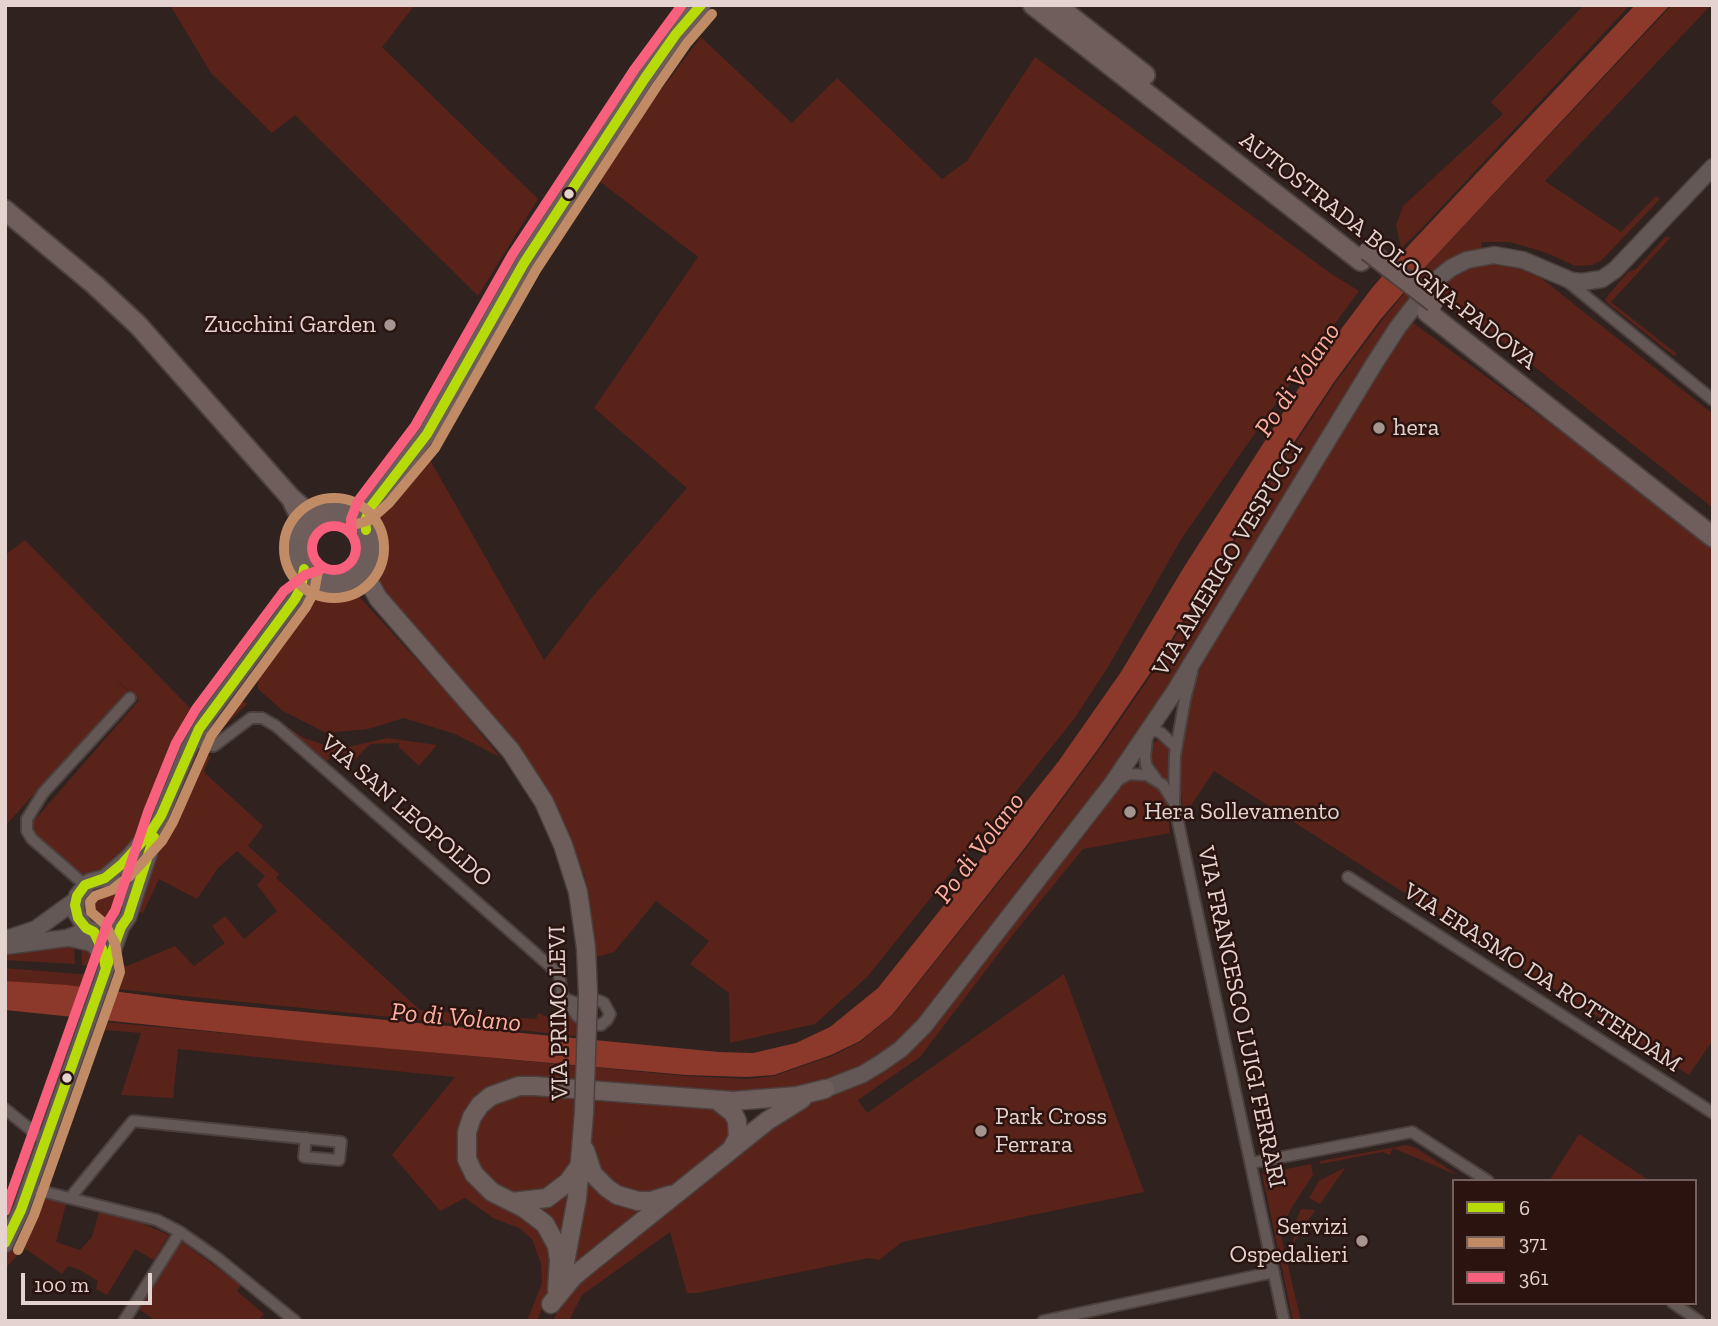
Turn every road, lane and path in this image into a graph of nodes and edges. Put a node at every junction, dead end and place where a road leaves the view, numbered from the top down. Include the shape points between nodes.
1 (701, 5) edge
2 (1033, 5) edge
3 (1056, 5) edge
4 (1713, 167) edge
5 (5, 210) edge
6 (1365, 256) junction
7 (1562, 277) junction
8 (1430, 307) junction
9 (1713, 400) edge
10 (380, 494) junction
11 (291, 498) junction
12 (346, 513) junction
13 (321, 514) junction
14 (1713, 520) edge
15 (366, 530) junction
16 (301, 532) junction
17 (1713, 537) edge
18 (368, 559) junction
19 (304, 569) junction
20 (346, 582) junction
21 (324, 583) junction
22 (378, 598) junction
23 (295, 599) junction
24 (1197, 656) junction
25 (130, 698) dead end
26 (1151, 729) junction
27 (193, 740) junction
28 (1176, 747) junction
29 (1156, 779) junction
30 (1112, 784) junction
31 (1174, 803) junction
32 (161, 816) junction
33 (1348, 877) dead end
34 (105, 878) junction
35 (85, 885) junction
36 (76, 900) junction
37 (131, 905) junction
38 (121, 927) junction
39 (92, 931) junction
40 (67, 938) junction
41 (5, 940) edge
42 (5, 946) edge
43 (104, 968) junction
44 (566, 999) dead end
45 (825, 1089) junction
46 (718, 1101) junction
47 (5, 1109) edge
48 (1713, 1114) edge
49 (767, 1121) junction
50 (583, 1134) junction
51 (306, 1138) dead end
52 (45, 1141) junction
53 (731, 1150) junction
54 (1251, 1163) junction
55 (581, 1164) junction
56 (1485, 1179) edge
57 (691, 1183) junction
58 (29, 1188) junction
59 (70, 1198) junction
60 (512, 1202) junction
61 (180, 1232) junction
62 (5, 1244) edge
63 (1274, 1272) junction
64 (551, 1305) edge
65 (1676, 1305) edge
66 (124, 1321) edge
67 (295, 1321) edge
68 (1043, 1321) edge
69 (1284, 1321) edge
70 (1699, 1321) edge

1 - 10 main road via 583,171 512,283 427,434
2 - 6 highway, AUTOSTRADA BOLOGNA-PADOVA
3 - 6 highway, AUTOSTRADA BOLOGNA-PADOVA
4 - 7 main road via 1609,275 1582,282
5 - 11 highway via 144,331
6 - 8 highway, AUTOSTRADA BOLOGNA-PADOVA, bridge
7 - 9 street, VIA AMERIGO VESPUCCI
7 - 24 main road, VIA AMERIGO VESPUCCI via 1523,260 1494,255 1467,260 1431,284 1374,364
8 - 14 highway, AUTOSTRADA BOLOGNA-PADOVA
8 - 17 highway, AUTOSTRADA BOLOGNA-PADOVA
10 - 12 main road via 363,508
10 - 15 main road via 367,515
11 - 13 highway via 306,511
11 - 16 highway via 300,516
12 - 13 main road
12 - 15 main road
13 - 16 main road
15 - 18 main road
16 - 19 main road via 298,552
18 - 20 main road via 358,575
18 - 22 main road via 368,580
19 - 21 main road
19 - 23 main road
20 - 21 main road
20 - 22 main road via 362,585
21 - 23 main road
22 - 50 main road, VIA PRIMO LEVI, bridge via 511,751 544,802 563,845 578,892 586,948
23 - 27 main road
24 - 26 main road, VIA AMERIGO VESPUCCI
24 - 28 street, VIA FRANCESCO LUIGI FERRARI
25 - 35 street via 43,793 27,818 29,835
26 - 28 street
26 - 29 street, VIA FRANCESCO LUIGI FERRARI via 1145,756
26 - 30 main road, VIA AMERIGO VESPUCCI
27 - 32 main road
27 - 44 street, VIA SAN LEOPOLDO via 214,746 251,718 276,726 559,974
28 - 31 street, VIA FRANCESCO LUIGI FERRARI
29 - 30 street via 1129,774
29 - 31 street, VIA FRANCESCO LUIGI FERRARI
30 - 45 main road, VIA AMERIGO VESPUCCI via 924,1026 881,1063
31 - 54 street, VIA FRANCESCO LUIGI FERRARI
32 - 34 main road via 137,849
32 - 37 main road
33 - 48 street, VIA ERASMO DA ROTTERDAM
34 - 35 main road
34 - 37 main road via 122,886
35 - 36 main road
36 - 39 main road via 78,918
36 - 41 main road via 36,929
37 - 38 main road
38 - 39 main road via 109,933
38 - 43 main road
39 - 40 main road
39 - 43 main road
40 - 42 main road
40 - 43 main road via 92,943
43 - 52 main road
45 - 46 main road via 797,1096
45 - 49 main road
46 - 49 main road
46 - 53 main road via 737,1121 738,1137
46 - 60 main road via 535,1086 505,1089 476,1111 465,1144 474,1174 492,1192
47 - 52 street
49 - 53 main road
50 - 55 main road, VIA PRIMO LEVI
50 - 57 main road via 593,1174 617,1195 651,1201
51 - 59 street via 133,1121
52 - 58 main road
53 - 57 main road
54 - 56 street via 1412,1132
54 - 63 street, VIA FRANCESCO LUIGI FERRARI
55 - 60 main road via 568,1182 547,1198
55 - 64 main road, VIA PRIMO LEVI via 574,1222
57 - 64 main road via 573,1277
58 - 59 street
58 - 62 main road
59 - 61 street via 147,1216
60 - 64 main road via 535,1215 557,1246
61 - 66 street
61 - 67 street
63 - 68 street
63 - 69 street, VIA FRANCESCO LUIGI FERRARI
65 - 70 street

